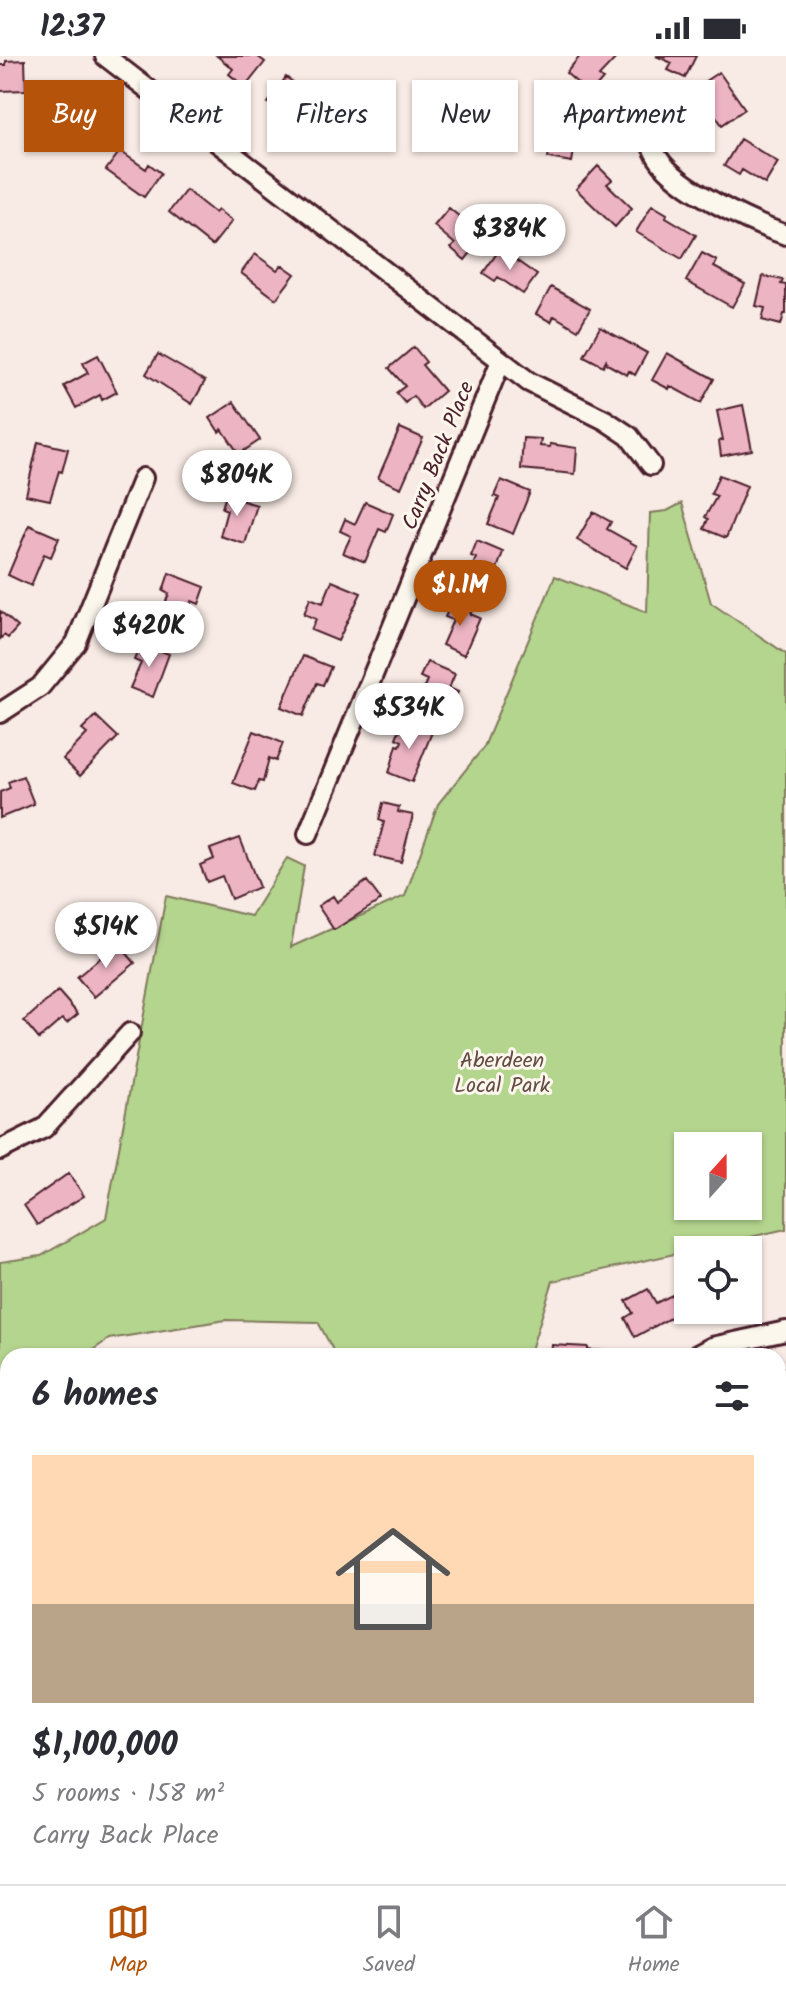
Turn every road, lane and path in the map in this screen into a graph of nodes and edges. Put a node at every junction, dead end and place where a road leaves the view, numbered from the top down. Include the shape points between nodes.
1 (105, 56) edge
2 (655, 152) edge
3 (786, 235) edge
4 (501, 361) junction
5 (651, 465) dead end
6 (143, 478) dead end
7 (0, 713) edge
8 (308, 834) dead end
9 (130, 1033) dead end
10 (0, 1150) edge
11 (786, 1331) edge
12 (710, 1348) edge

1 - 4 street
2 - 3 street via 669,171 714,202
4 - 5 street via 629,436
4 - 8 street, Carry Back Place
6 - 7 street via 76,643 40,687
9 - 10 street via 44,1128
11 - 12 street

